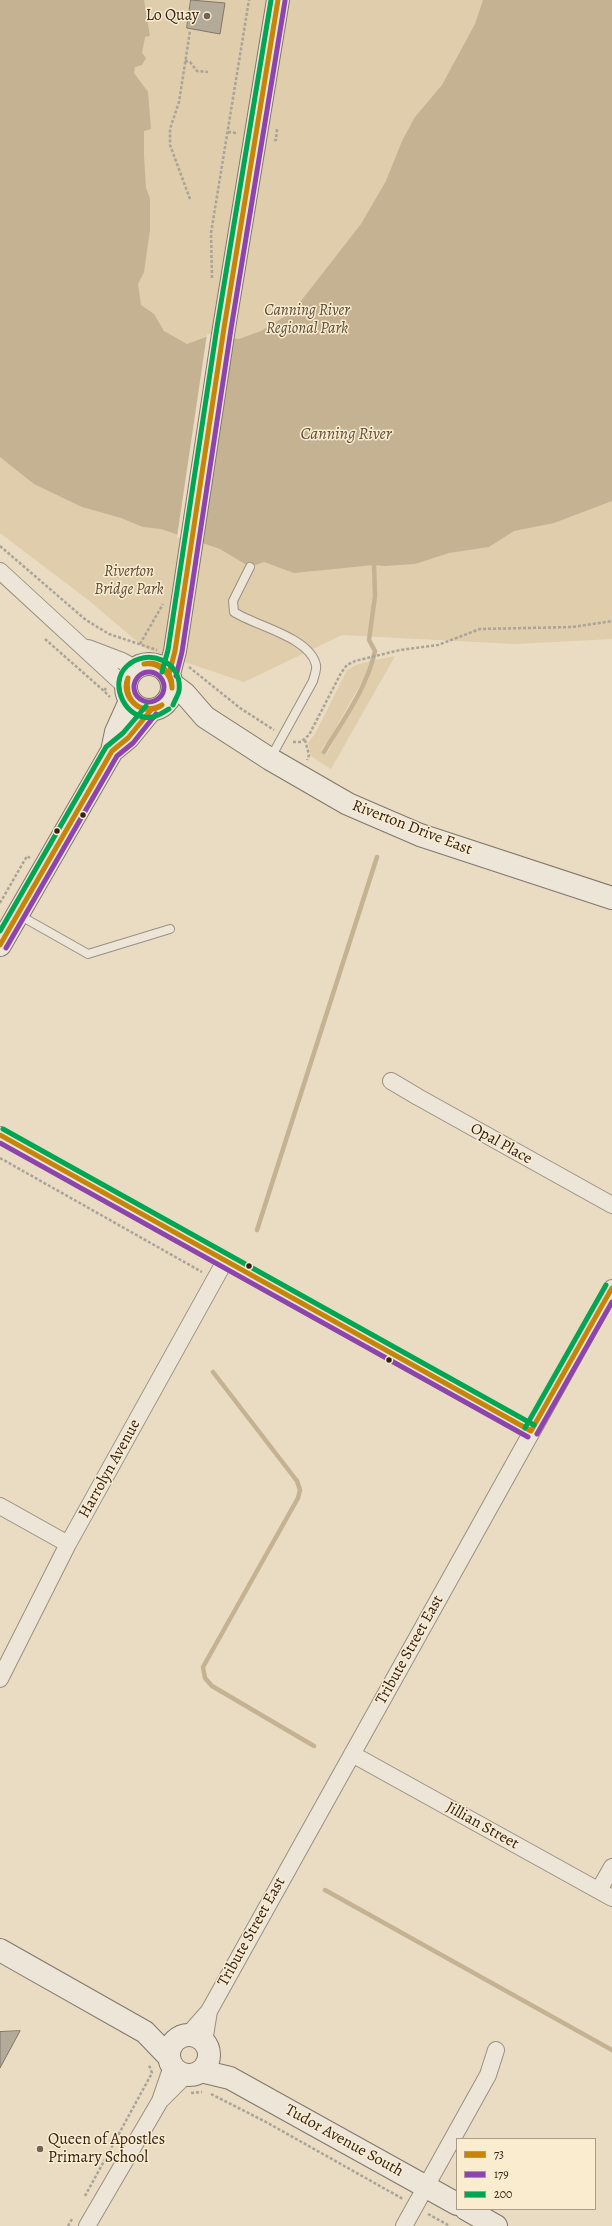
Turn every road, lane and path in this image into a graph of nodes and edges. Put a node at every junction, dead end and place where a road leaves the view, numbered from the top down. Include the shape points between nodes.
1 (249, 0) edge
2 (278, 0) edge
3 (190, 31) dead end
4 (185, 61) junction
5 (208, 72) dead end
6 (228, 132) junction
7 (238, 133) dead end
8 (190, 199) dead end
9 (212, 280) dead end
10 (0, 546) edge
11 (250, 567) dead end
12 (0, 571) edge
13 (172, 605) junction
14 (612, 621) edge
15 (46, 638) dead end
16 (82, 647) junction
17 (145, 657) junction
18 (176, 674) junction
19 (104, 691) dead end
20 (128, 694) junction
21 (153, 710) junction
22 (205, 717) junction
23 (283, 736) junction
24 (112, 751) junction
25 (270, 759) junction
26 (612, 898) edge
27 (17, 914) junction
28 (170, 929) dead end
29 (0, 945) edge
30 (391, 1081) dead end
31 (0, 1135) edge
32 (0, 1158) edge
33 (612, 1205) edge
34 (225, 1261) junction
35 (207, 1275) dead end
36 (612, 1288) edge
37 (531, 1431) junction
38 (0, 1506) edge
39 (68, 1544) junction
40 (0, 1679) edge
41 (352, 1754) junction
42 (612, 1867) edge
43 (606, 1894) edge
44 (0, 1950) edge
45 (496, 2050) dead end
46 (185, 2061) junction
47 (148, 2062) dead end
48 (152, 2073) junction
49 (426, 2186) junction
50 (81, 2202) dead end
51 (456, 2203) edge
52 (415, 2206) junction
53 (468, 2210) edge
54 (75, 2214) dead end
55 (68, 2226) edge
56 (87, 2226) edge
57 (404, 2226) edge
58 (450, 2226) edge
59 (496, 2226) edge

1 - 6 path
2 - 13 street via 188,567
3 - 4 path
4 - 5 path via 190,62 197,71
4 - 8 path via 179,102 170,129 170,145
6 - 7 path
6 - 9 path via 211,233
10 - 17 path via 86,620
11 - 23 lane via 233,601 234,612 293,639 313,657 316,667 313,681
12 - 16 street, Riverton Drive East
13 - 17 street
13 - 17 path
13 - 18 street
14 - 23 path via 573,627 480,629 438,645 400,650 355,661 347,665 341,673 309,735 300,742 292,742
15 - 19 path
16 - 17 street, Riverton Drive East via 122,660
16 - 20 street, Riverton Drive East
17 - 18 street, Riverton Drive East
17 - 20 street via 130,673
18 - 21 street via 170,697 166,703
18 - 22 street, Riverton Drive East via 185,694
18 - 23 path via 240,708
20 - 21 street, Riverton Drive East via 136,706
20 - 24 street
21 - 22 street, Riverton Drive East
21 - 24 street via 128,738
22 - 25 street, Riverton Drive East
23 - 25 lane
24 - 27 street
25 - 26 street, Riverton Drive East via 326,792 378,818 420,835
27 - 28 lane via 88,954
27 - 29 street
30 - 33 street, Opal Place
31 - 34 street
32 - 35 path
34 - 37 street
34 - 39 street, Harrolyn Avenue
36 - 37 street, Tribute Street East
37 - 41 street, Tribute Street East
38 - 39 street
39 - 40 street, Harrolyn Avenue
41 - 43 street, Jillian Street
41 - 46 street, Tribute Street East via 209,2011
42 - 43 street
44 - 46 street, Tudor Avenue South via 145,2032
45 - 49 street via 488,2075
46 - 48 path
46 - 49 street, Tudor Avenue South via 230,2078
46 - 52 path via 188,2092 209,2093 222,2099
46 - 56 street, Tribute Street East
47 - 48 path
48 - 50 path
49 - 51 street, Tudor Avenue South
49 - 52 street
52 - 57 street
52 - 58 path
53 - 59 street
54 - 55 path

